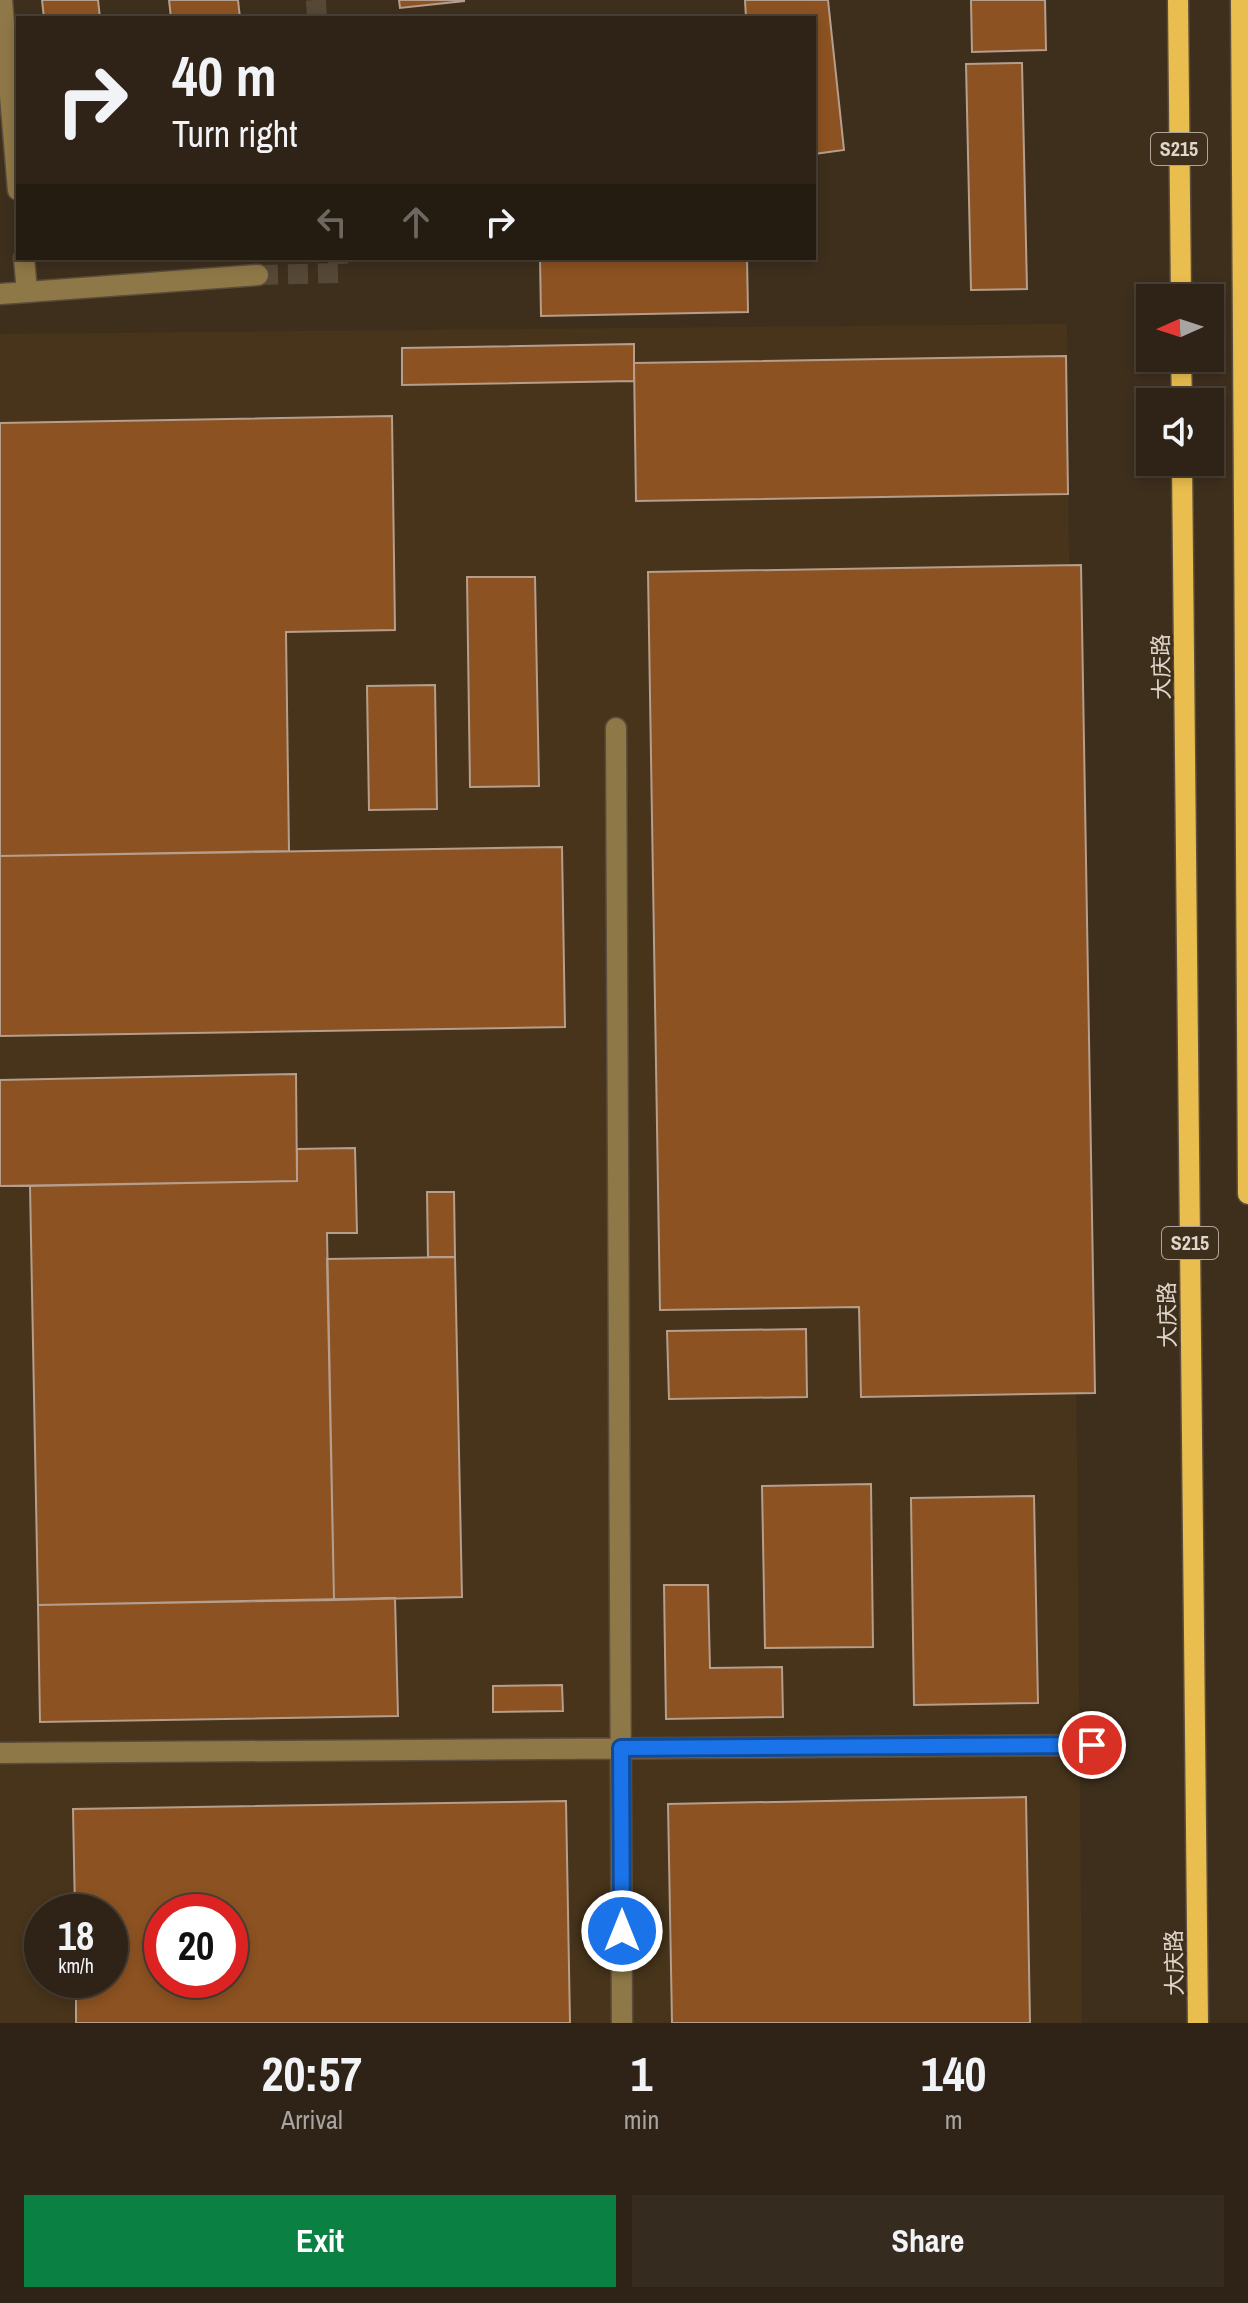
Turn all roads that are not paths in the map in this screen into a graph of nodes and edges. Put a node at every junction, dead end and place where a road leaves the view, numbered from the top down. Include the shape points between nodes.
1 (2, 0) edge
2 (1178, 0) edge
3 (1241, 0) edge
4 (16, 166) edge
5 (24, 260) edge
6 (258, 275) tunnel mouth
7 (1181, 284) edge
8 (27, 292) junction
9 (0, 294) edge
10 (1182, 476) edge
11 (616, 728) dead end
12 (1248, 1194) edge
13 (1092, 1745) dead end
14 (621, 1748) junction
15 (0, 1753) edge
16 (622, 2023) edge
17 (1198, 2023) edge

1 - 4 street
2 - 7 main road, S215
3 - 12 main road
5 - 8 street
6 - 8 street
8 - 9 street
10 - 17 main road, 大庆路 / S215
11 - 14 street
13 - 14 street
14 - 15 street
14 - 16 street

